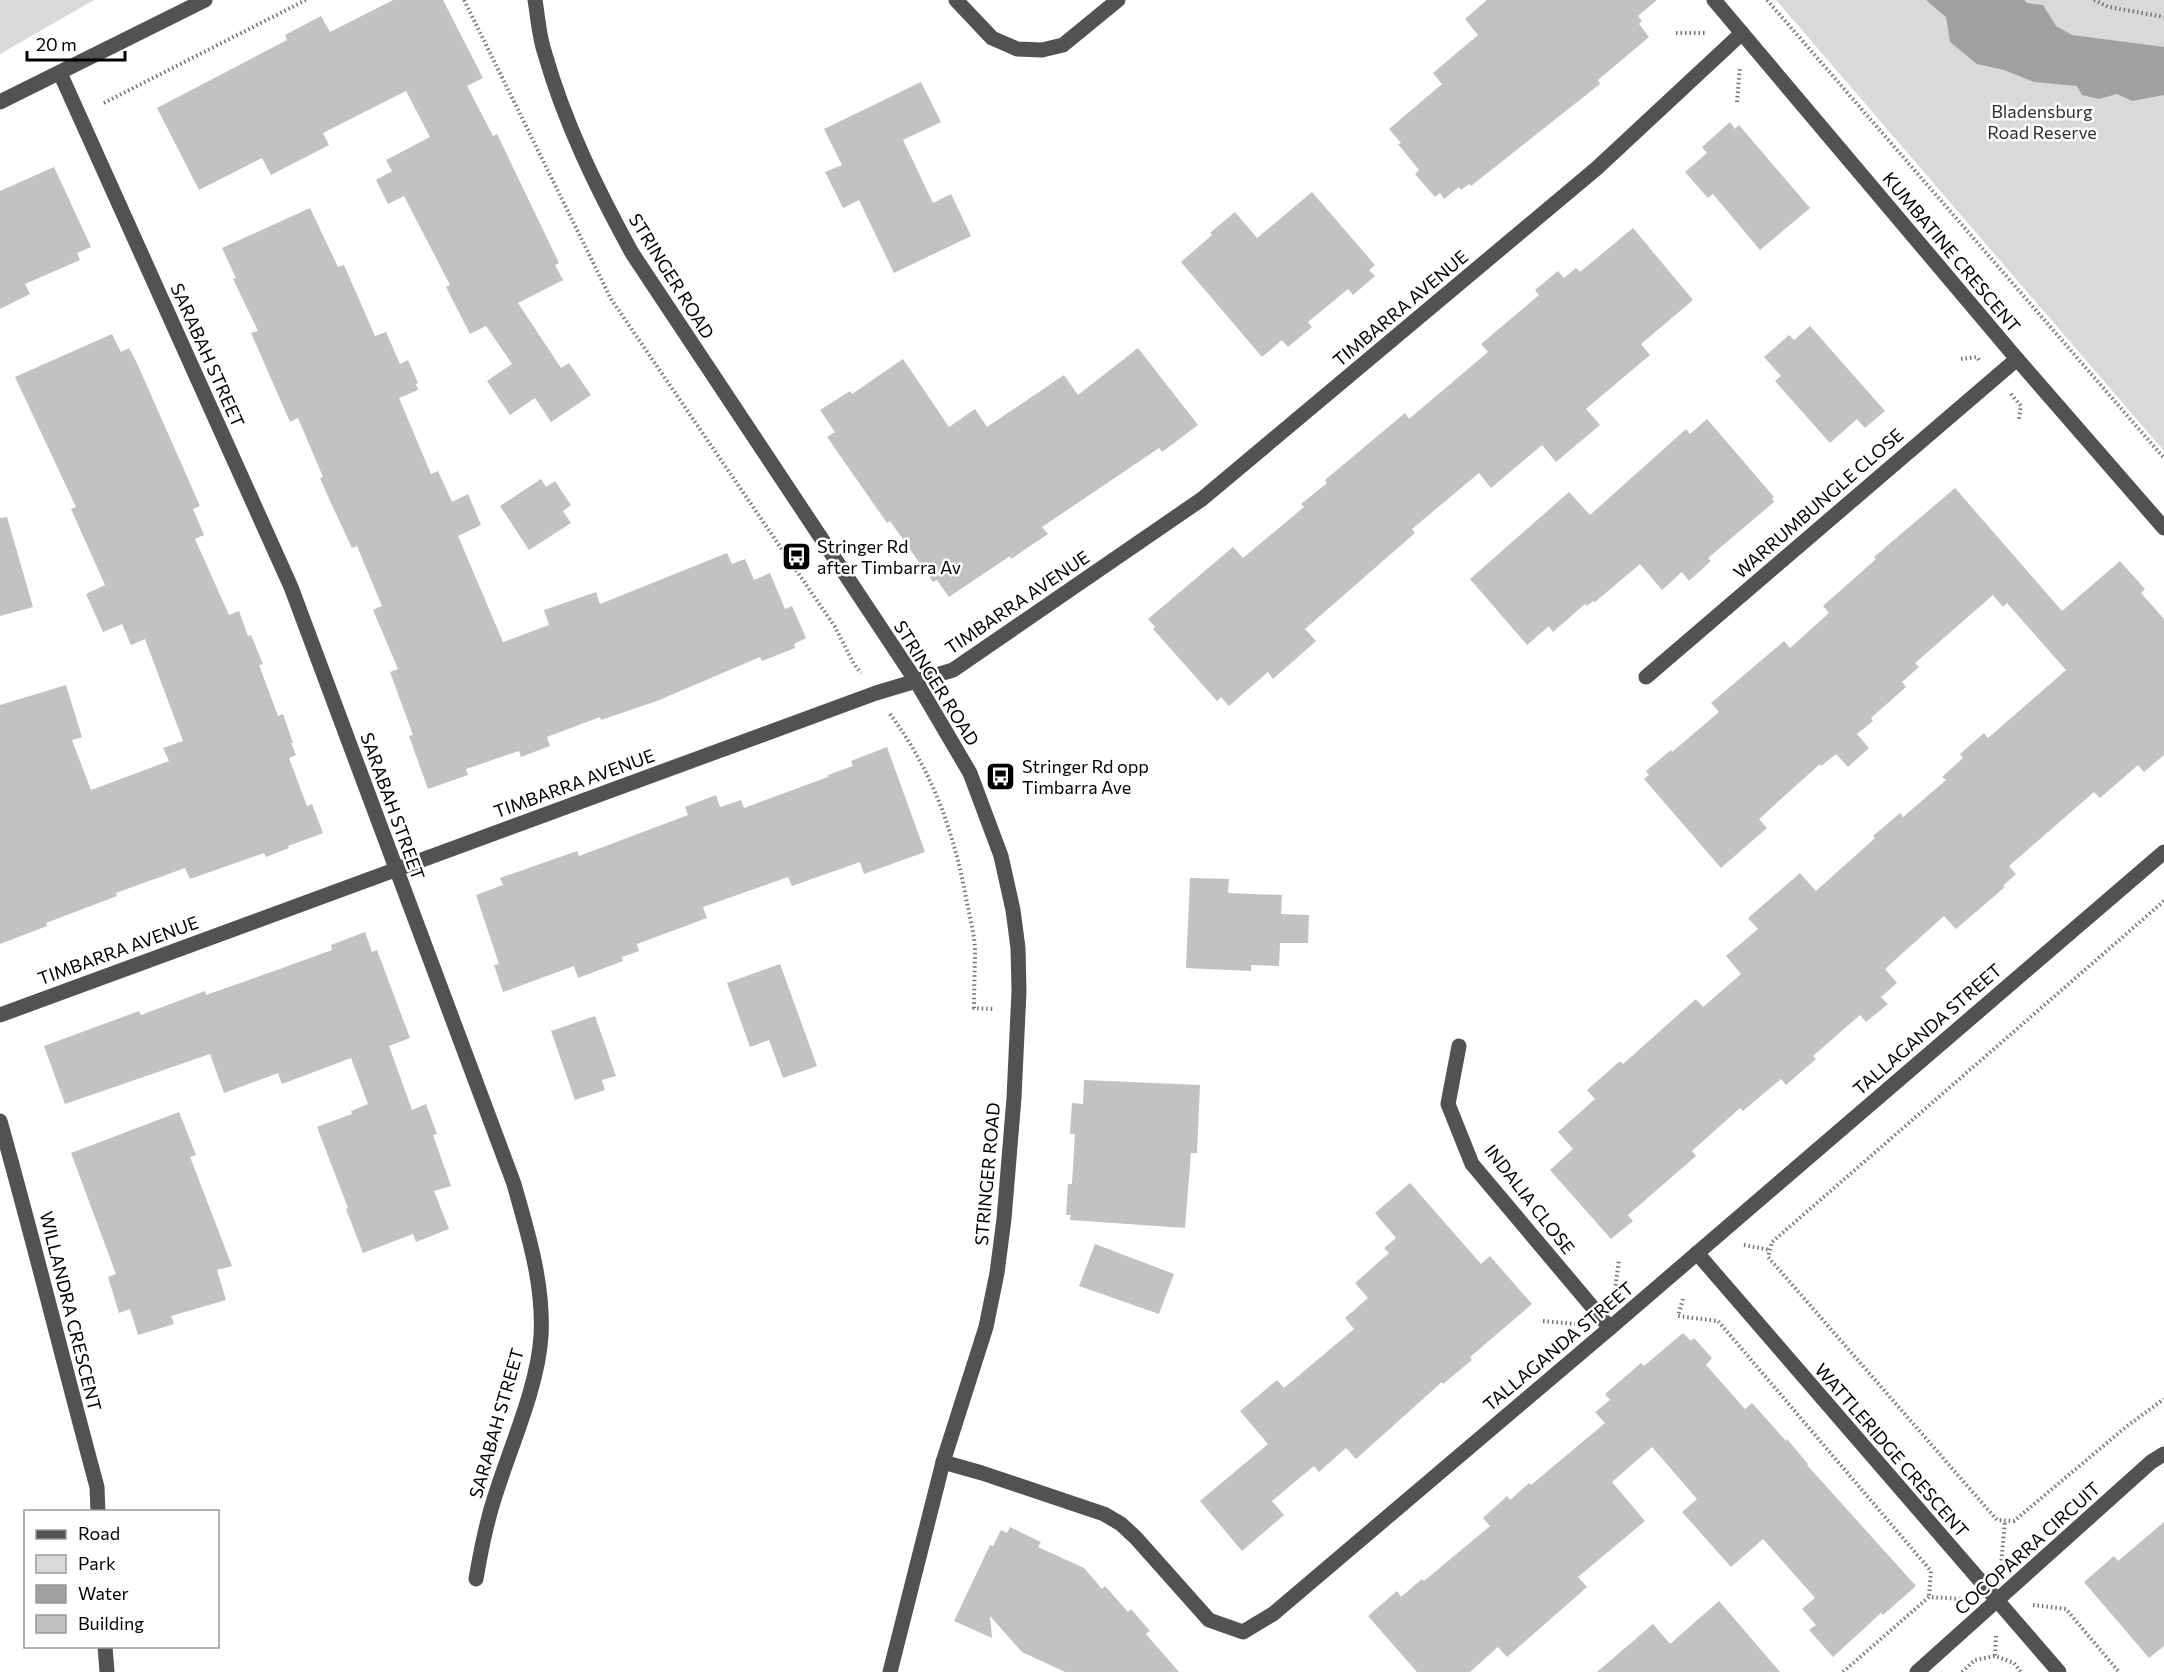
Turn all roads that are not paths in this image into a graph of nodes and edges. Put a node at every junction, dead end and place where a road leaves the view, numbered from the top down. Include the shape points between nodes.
1 (206, 0) edge
2 (535, 0) edge
3 (956, 0) edge
4 (1118, 0) edge
5 (1714, 0) edge
6 (1742, 33) junction
7 (60, 73) junction
8 (0, 102) edge
9 (2017, 359) junction
10 (2164, 528) edge
11 (1646, 677) dead end
12 (916, 681) junction
13 (2164, 852) edge
14 (395, 868) junction
15 (0, 1015) edge
16 (1459, 1046) dead end
17 (0, 1121) edge
18 (1697, 1253) junction
19 (1610, 1328) junction
20 (2164, 1454) edge
21 (943, 1462) junction
22 (98, 1510) edge
23 (476, 1579) dead end
24 (1997, 1602) junction
25 (105, 1648) edge
26 (108, 1672) edge
27 (890, 1672) edge
28 (1917, 1672) edge
29 (2059, 1672) edge

1 - 7 street
2 - 12 street, STRINGER ROAD via 544,53 576,141 632,253
3 - 4 street via 992,38 1017,49 1042,50 1063,45
5 - 6 street, KUMBATINE CRESCENT
6 - 9 street, KUMBATINE CRESCENT
6 - 12 street, TIMBARRA AVENUE via 1598,168 1202,499 953,670
7 - 8 street
7 - 14 street, SARABAH STREET via 291,587
9 - 10 street, KUMBATINE CRESCENT
9 - 11 street, WARRUMBUNGLE CLOSE
12 - 14 street, TIMBARRA AVENUE
12 - 21 street, STRINGER ROAD via 970,773 1001,856 1018,948 1010,1153 997,1273 986,1327
13 - 18 street, TALLAGANDA STREET
14 - 15 street, TIMBARRA AVENUE
14 - 23 street, SARABAH STREET via 514,1184 540,1289 541,1338 533,1380 495,1493
16 - 19 street, INDALIA CLOSE via 1448,1104 1472,1164
17 - 22 street, WILLANDRA CRESCENT via 97,1487
18 - 19 street, TALLAGANDA STREET
18 - 24 street, WATTLERIDGE CRESCENT
19 - 21 street, TALLAGANDA STREET via 1273,1614 1242,1632 1209,1620 1136,1538 1104,1514
20 - 24 street, COCOPARRA CIRCUIT
21 - 27 street, STRINGER ROAD
24 - 28 street, COCOPARRA CIRCUIT
24 - 29 street, WATTLERIDGE CRESCENT
25 - 26 street

